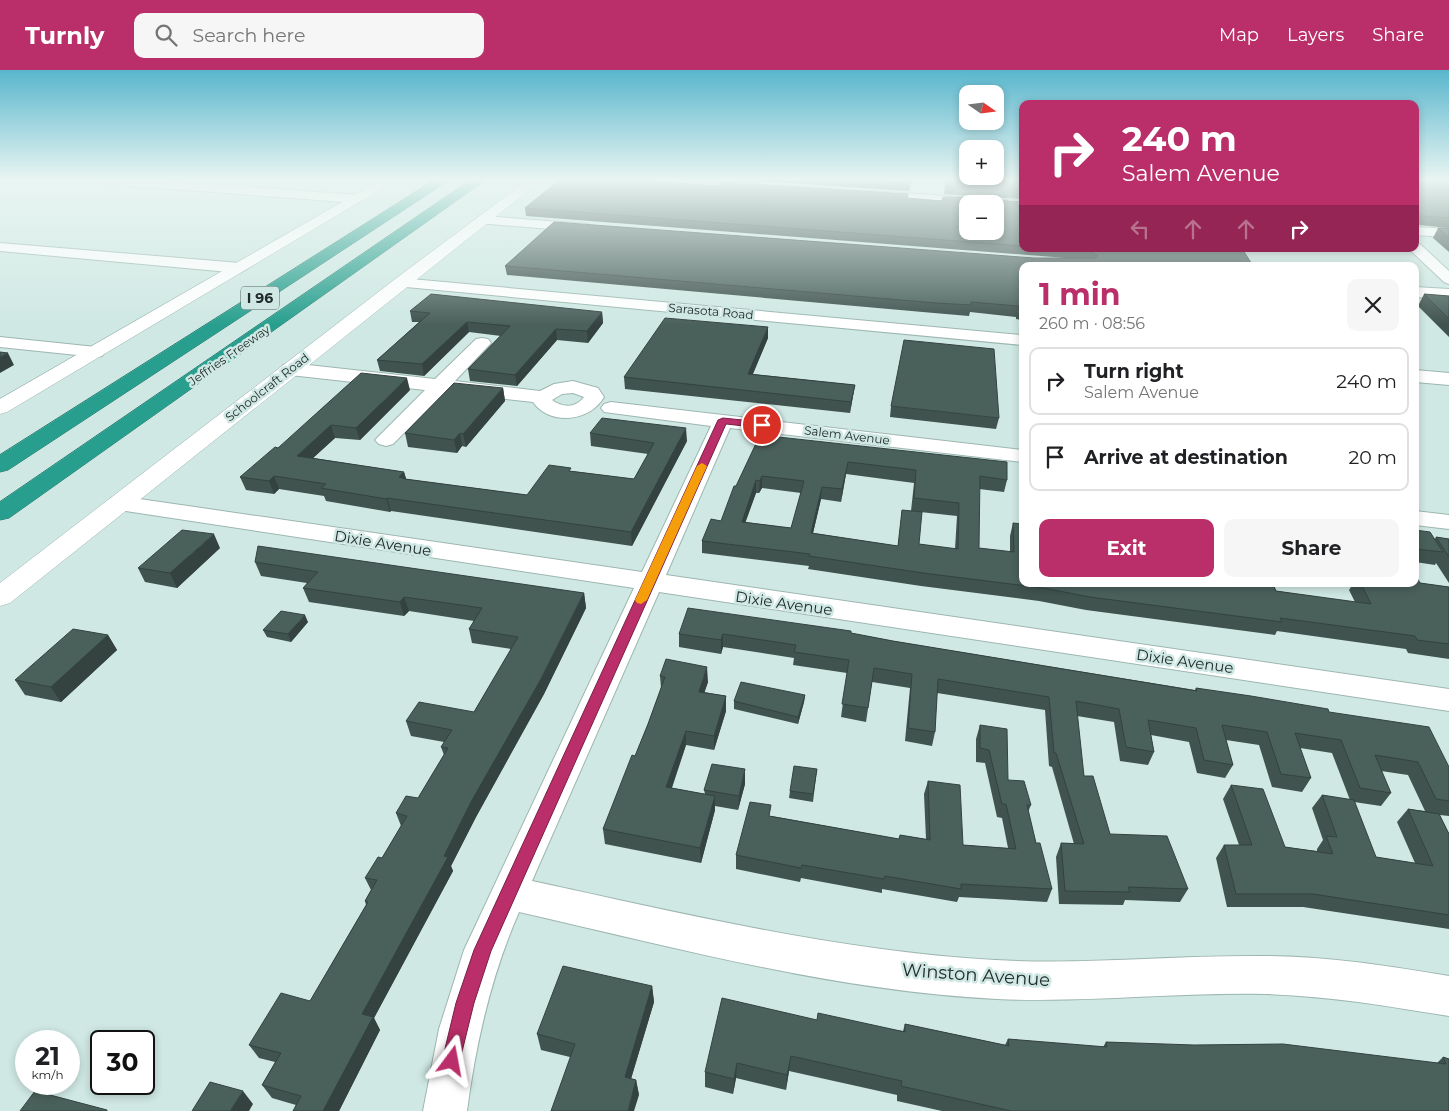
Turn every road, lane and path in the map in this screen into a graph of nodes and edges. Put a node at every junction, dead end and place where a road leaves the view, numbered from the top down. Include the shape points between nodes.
1 (309, 228) edge
2 (370, 228) edge
3 (413, 228) edge
4 (473, 228) edge
5 (582, 228) edge
6 (601, 229) edge
7 (1419, 231) edge
8 (1449, 233) edge
9 (0, 247) edge
10 (1419, 251) edge
11 (240, 268) junction
12 (1449, 280) edge
13 (400, 283) junction
14 (1419, 292) edge
15 (1449, 294) edge
16 (1019, 340) edge
17 (0, 342) edge
18 (482, 343) dead end
19 (96, 352) junction
20 (290, 369) junction
21 (1419, 376) edge
22 (1449, 379) edge
23 (442, 386) junction
24 (544, 397) dead end
25 (0, 408) edge
26 (611, 408) dead end
27 (75, 417) junction
28 (723, 420) junction
29 (386, 440) dead end
30 (1019, 456) edge
31 (0, 459) edge
32 (0, 465) edge
33 (65, 468) junction
34 (119, 503) junction
35 (0, 512) edge
36 (1419, 518) edge
37 (0, 519) edge
38 (1449, 522) edge
39 (649, 583) junction
40 (0, 596) edge
41 (1449, 700) edge
42 (510, 893) junction
43 (1449, 996) edge
44 (445, 1111) edge

1 - 11 main road
2 - 27 highway, Jeffries Freeway / I 96
3 - 33 highway, Jeffries Freeway / I 96
4 - 13 main road, Schoolcraft Road
5 - 6 street
7 - 8 street
9 - 11 street
10 - 12 street
11 - 19 main road
13 - 16 street, Sarasota Road
13 - 20 main road, Schoolcraft Road
14 - 15 street
17 - 19 street
18 - 23 street
19 - 25 main road
20 - 23 street
20 - 34 main road, Schoolcraft Road
21 - 22 street
23 - 24 street
23 - 29 street
26 - 28 street, Salem Avenue
27 - 31 highway
27 - 32 highway, Jeffries Freeway / I 96
28 - 30 street, Salem Avenue
28 - 39 street
33 - 35 highway, Jeffries Freeway / I 96
33 - 37 highway
34 - 39 street, Dixie Avenue
34 - 40 main road, Schoolcraft Road
36 - 38 street
39 - 41 street, Dixie Avenue
39 - 42 street
42 - 43 street, Winston Avenue via 765,949 958,977 1036,981 1266,976 1339,981
42 - 44 street via 482,950 465,1003

